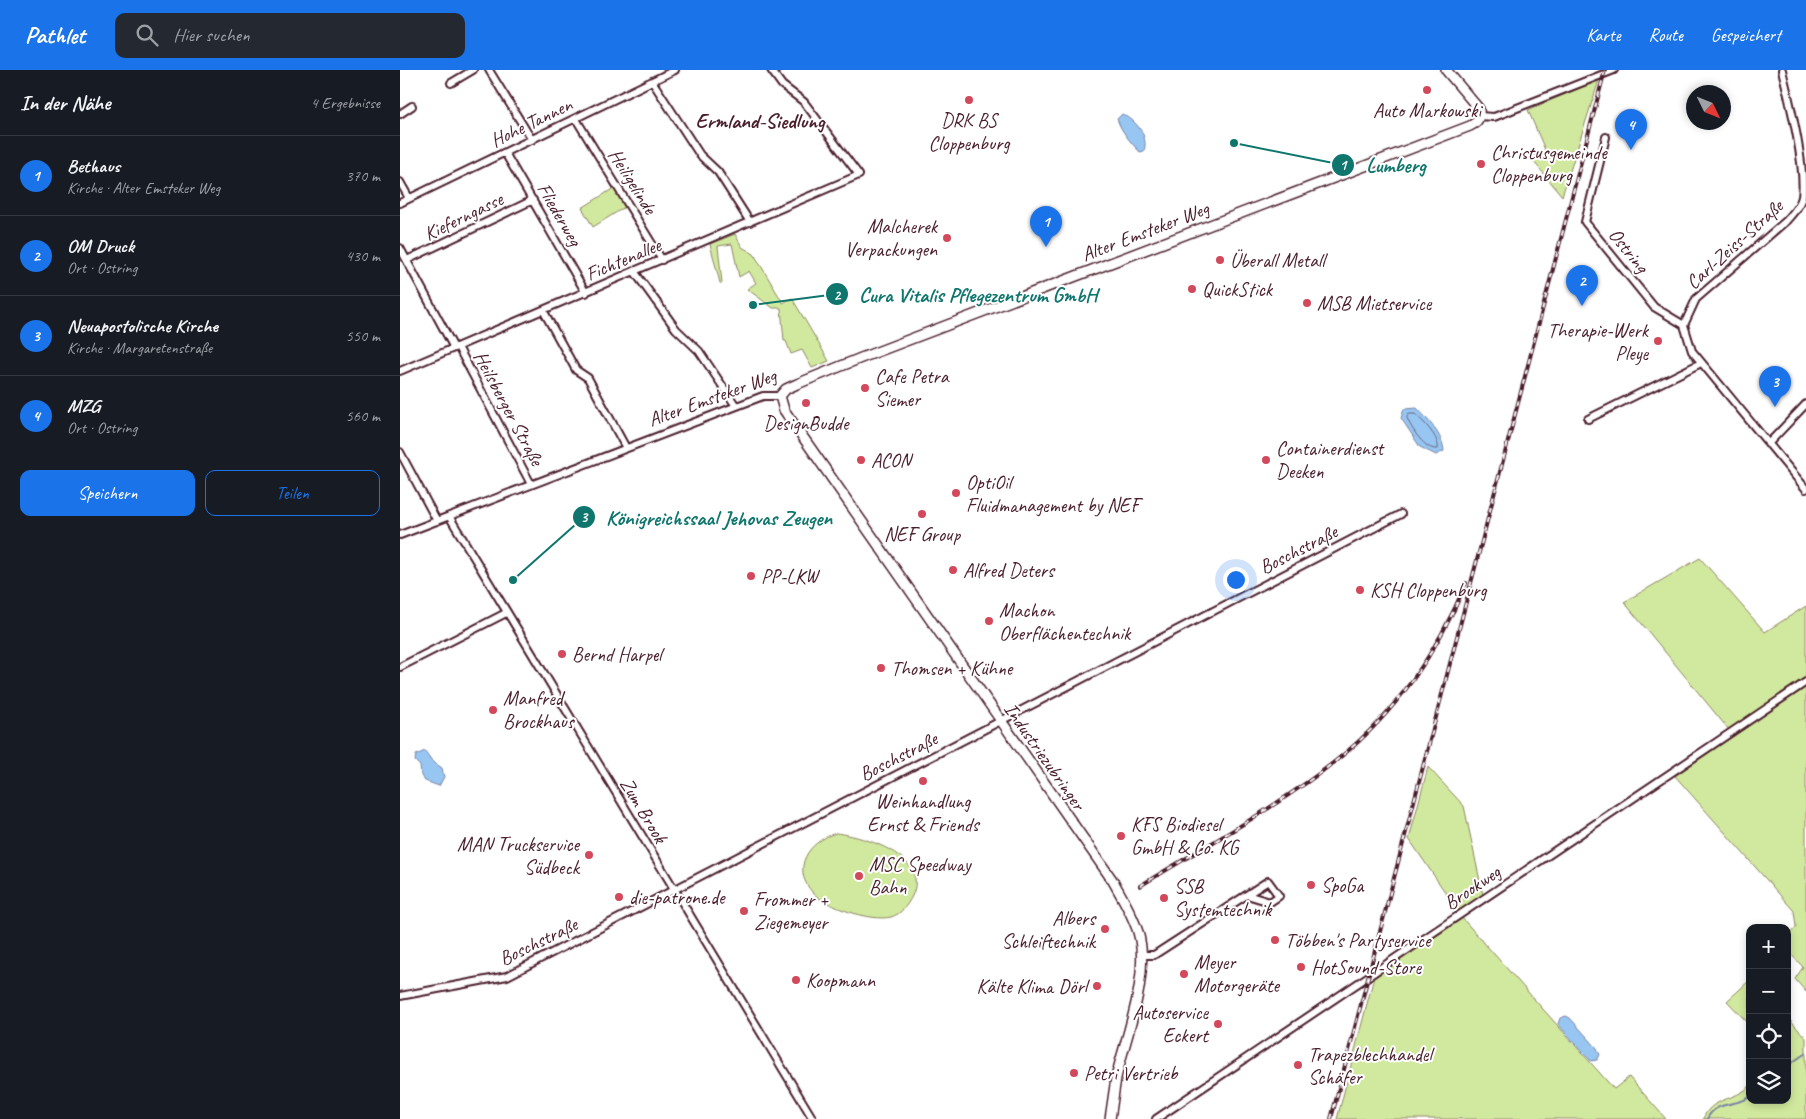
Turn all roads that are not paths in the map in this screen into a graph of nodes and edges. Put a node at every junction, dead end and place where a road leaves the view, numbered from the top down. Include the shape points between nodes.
1 (472, 70) edge
2 (489, 70) edge
3 (675, 70) edge
4 (771, 70) edge
5 (1446, 70) edge
6 (1614, 70) edge
7 (1782, 70) edge
8 (660, 73) edge
9 (652, 81) junction
10 (451, 83) dead end
11 (412, 106) dead end
12 (400, 114) edge
13 (1479, 116) junction
14 (576, 119) junction
15 (1606, 137) dead end
16 (532, 140) junction
17 (505, 153) junction
18 (400, 182) edge
19 (409, 198) junction
20 (533, 200) junction
21 (400, 203) edge
22 (750, 222) junction
23 (400, 248) edge
24 (407, 260) junction
25 (662, 260) junction
26 (634, 271) junction
27 (586, 292) junction
28 (543, 310) junction
29 (1684, 325) junction
30 (456, 348) junction
31 (1701, 363) junction
32 (400, 371) edge
33 (780, 396) junction
34 (1806, 404) edge
35 (736, 406) junction
36 (1588, 419) dead end
37 (1768, 444) junction
38 (626, 448) junction
39 (400, 452) edge
40 (531, 484) junction
41 (1806, 489) edge
42 (1401, 514) dead end
43 (449, 516) junction
44 (437, 521) junction
45 (400, 535) edge
46 (506, 614) junction
47 (400, 667) edge
48 (1806, 682) edge
49 (1000, 722) junction
50 (674, 890) junction
51 (1247, 895) dead end
52 (1141, 955) junction
53 (400, 996) edge
54 (813, 1119) edge
55 (1110, 1119) edge
56 (1156, 1119) edge

1 - 10 street
2 - 16 street
3 - 8 street, Hohe Tannen
4 - 22 street, Fichtenallee via 782,85 804,102 858,175
5 - 13 street via 1476,104
6 - 13 street via 1494,118
7 - 29 street, Carl-Zeiss-Straße via 1805,178 1799,205 1787,220 1696,299
8 - 9 street, Hohe Tannen
9 - 14 street, Hohe Tannen
9 - 22 street via 700,155 718,172
11 - 12 street
13 - 33 street, Alter Emsteker Weg via 1470,126 888,347 797,384
14 - 16 street, Hohe Tannen
14 - 25 street, Heiligelinde
15 - 29 street, Ostring via 1585,222 1654,307
16 - 17 street, Hohe Tannen
17 - 19 street, Hohe Tannen
17 - 20 street, Fliederweg
18 - 19 street
19 - 21 street, Hohe Tannen
20 - 24 street, Kieferngasse
20 - 27 street, Fliederweg
22 - 25 street, Fichtenallee
23 - 24 street, Heilsberger Straße
24 - 30 street, Heilsberger Straße
25 - 26 street, Fichtenallee
26 - 27 street, Fichtenallee
26 - 35 street via 676,330 699,351
27 - 28 street, Fichtenallee
28 - 30 street, Fichtenallee
28 - 38 street via 576,370 588,378
29 - 31 street via 1692,351
30 - 32 street, Fichtenallee
30 - 40 street, Heilsberger Straße
31 - 36 street
31 - 37 street
33 - 35 street, Alter Emsteker Weg via 763,396
33 - 49 street, Industriezubringer via 784,410
34 - 37 street
35 - 38 street, Alter Emsteker Weg
37 - 41 street
38 - 40 street, Alter Emsteker Weg
39 - 44 street
40 - 43 street, Alter Emsteker Weg
42 - 49 street, Boschstraße
43 - 44 street, Alter Emsteker Weg
43 - 46 street, Zum Brook
44 - 45 street, Alter Emsteker Weg
46 - 47 street
46 - 50 street, Zum Brook
48 - 56 street, Brookweg
49 - 50 street, Boschstraße
49 - 52 street, Industriezubringer via 1120,894 1138,933
50 - 53 street, Boschstraße via 507,976
50 - 54 street, Zum Brook
51 - 52 street via 1154,955
52 - 55 street, Industriezubringer via 1138,991 1116,1078

